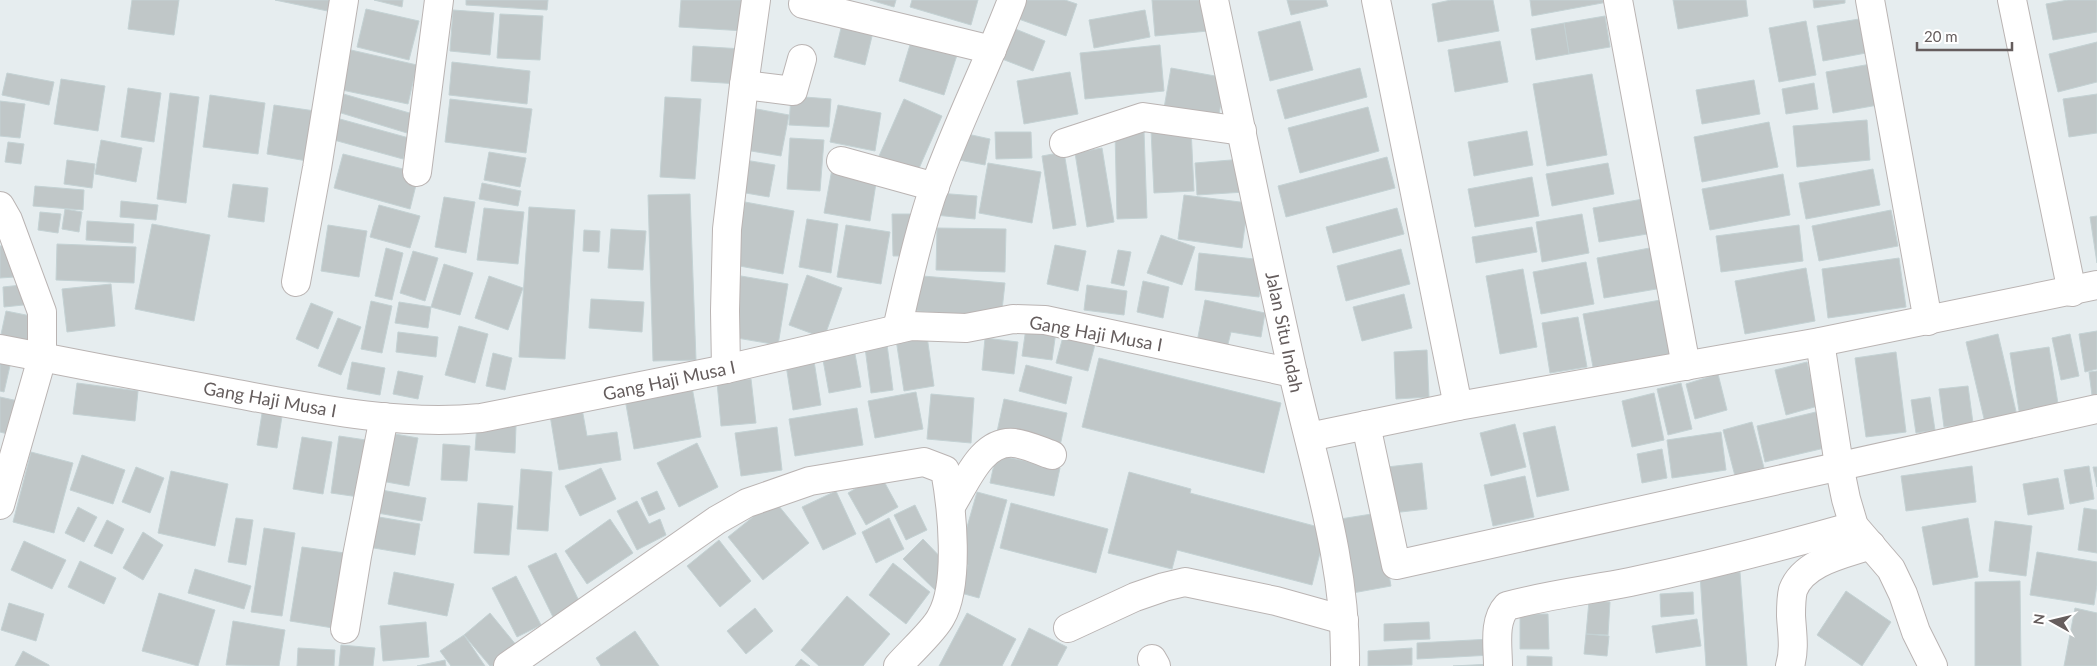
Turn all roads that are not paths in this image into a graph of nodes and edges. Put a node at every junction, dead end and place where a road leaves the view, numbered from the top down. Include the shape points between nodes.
1 (344, 0) edge
2 (439, 0) edge
3 (756, 0) edge
4 (1012, 0) edge
5 (1214, 0) edge
6 (1376, 0) edge
7 (1618, 0) edge
8 (1870, 0) edge
9 (2012, 0) edge
10 (803, 4) dead end
11 (992, 50) junction
12 (802, 59) dead end
13 (744, 85) junction
14 (1242, 130) junction
15 (1064, 142) dead end
16 (841, 161) dead end
17 (417, 172) dead end
18 (935, 187) junction
19 (0, 206) edge
20 (296, 282) dead end
21 (2084, 288) edge
22 (1928, 321) junction
23 (896, 329) junction
24 (1820, 342) junction
25 (0, 350) edge
26 (42, 358) junction
27 (1686, 366) junction
28 (726, 369) junction
29 (1293, 373) junction
30 (1458, 406) junction
31 (2097, 409) edge
32 (384, 417) junction
33 (1366, 425) junction
34 (1309, 437) junction
35 (1052, 455) dead end
36 (1839, 466) junction
37 (0, 505) edge
38 (951, 506) junction
39 (1862, 535) junction
40 (1344, 620) junction
41 (1068, 628) dead end
42 (345, 629) dead end
43 (508, 666) edge
44 (898, 666) edge
45 (1345, 666) edge
46 (1498, 666) edge
47 (1790, 666) edge
48 (1933, 666) edge

1 - 20 street
2 - 17 street
3 - 13 street
4 - 11 street
5 - 14 street, Jalan Situ Indah
6 - 30 street
7 - 27 street
8 - 22 street
9 - 21 street
10 - 11 street
11 - 18 street
12 - 13 street via 793,91
13 - 28 street via 727,229
14 - 15 street via 1143,117
14 - 29 street, Jalan Situ Indah
16 - 18 street
18 - 23 street
19 - 26 street via 42,312
21 - 22 street
22 - 24 street
23 - 28 street, Gang Haji Musa I
23 - 29 street, Gang Haji Musa I via 911,326 966,328 1013,319 1044,320
24 - 27 street
24 - 36 street
25 - 26 street, Gang Haji Musa I
26 - 32 street, Gang Haji Musa I via 286,403
26 - 37 street
27 - 30 street
28 - 32 street, Gang Haji Musa I via 481,418 447,421
29 - 34 street, Jalan Situ Indah
30 - 33 street
31 - 36 street
32 - 42 street
33 - 34 street
33 - 36 street via 1396,565
34 - 40 street, Jalan Situ Indah via 1332,532
35 - 38 street via 1014,443 995,446 976,463
36 - 39 street via 1846,499
38 - 43 street via 945,470 924,462 810,481 748,503 717,520
38 - 44 street via 952,588 941,618
39 - 46 street via 1772,550 1507,606 1501,613 1498,626
39 - 47 street via 1814,566 1798,582 1791,605 1793,642
39 - 48 street via 1891,570
40 - 41 street via 1276,601 1185,582 1136,597
40 - 45 street, Jalan Situ Indah

